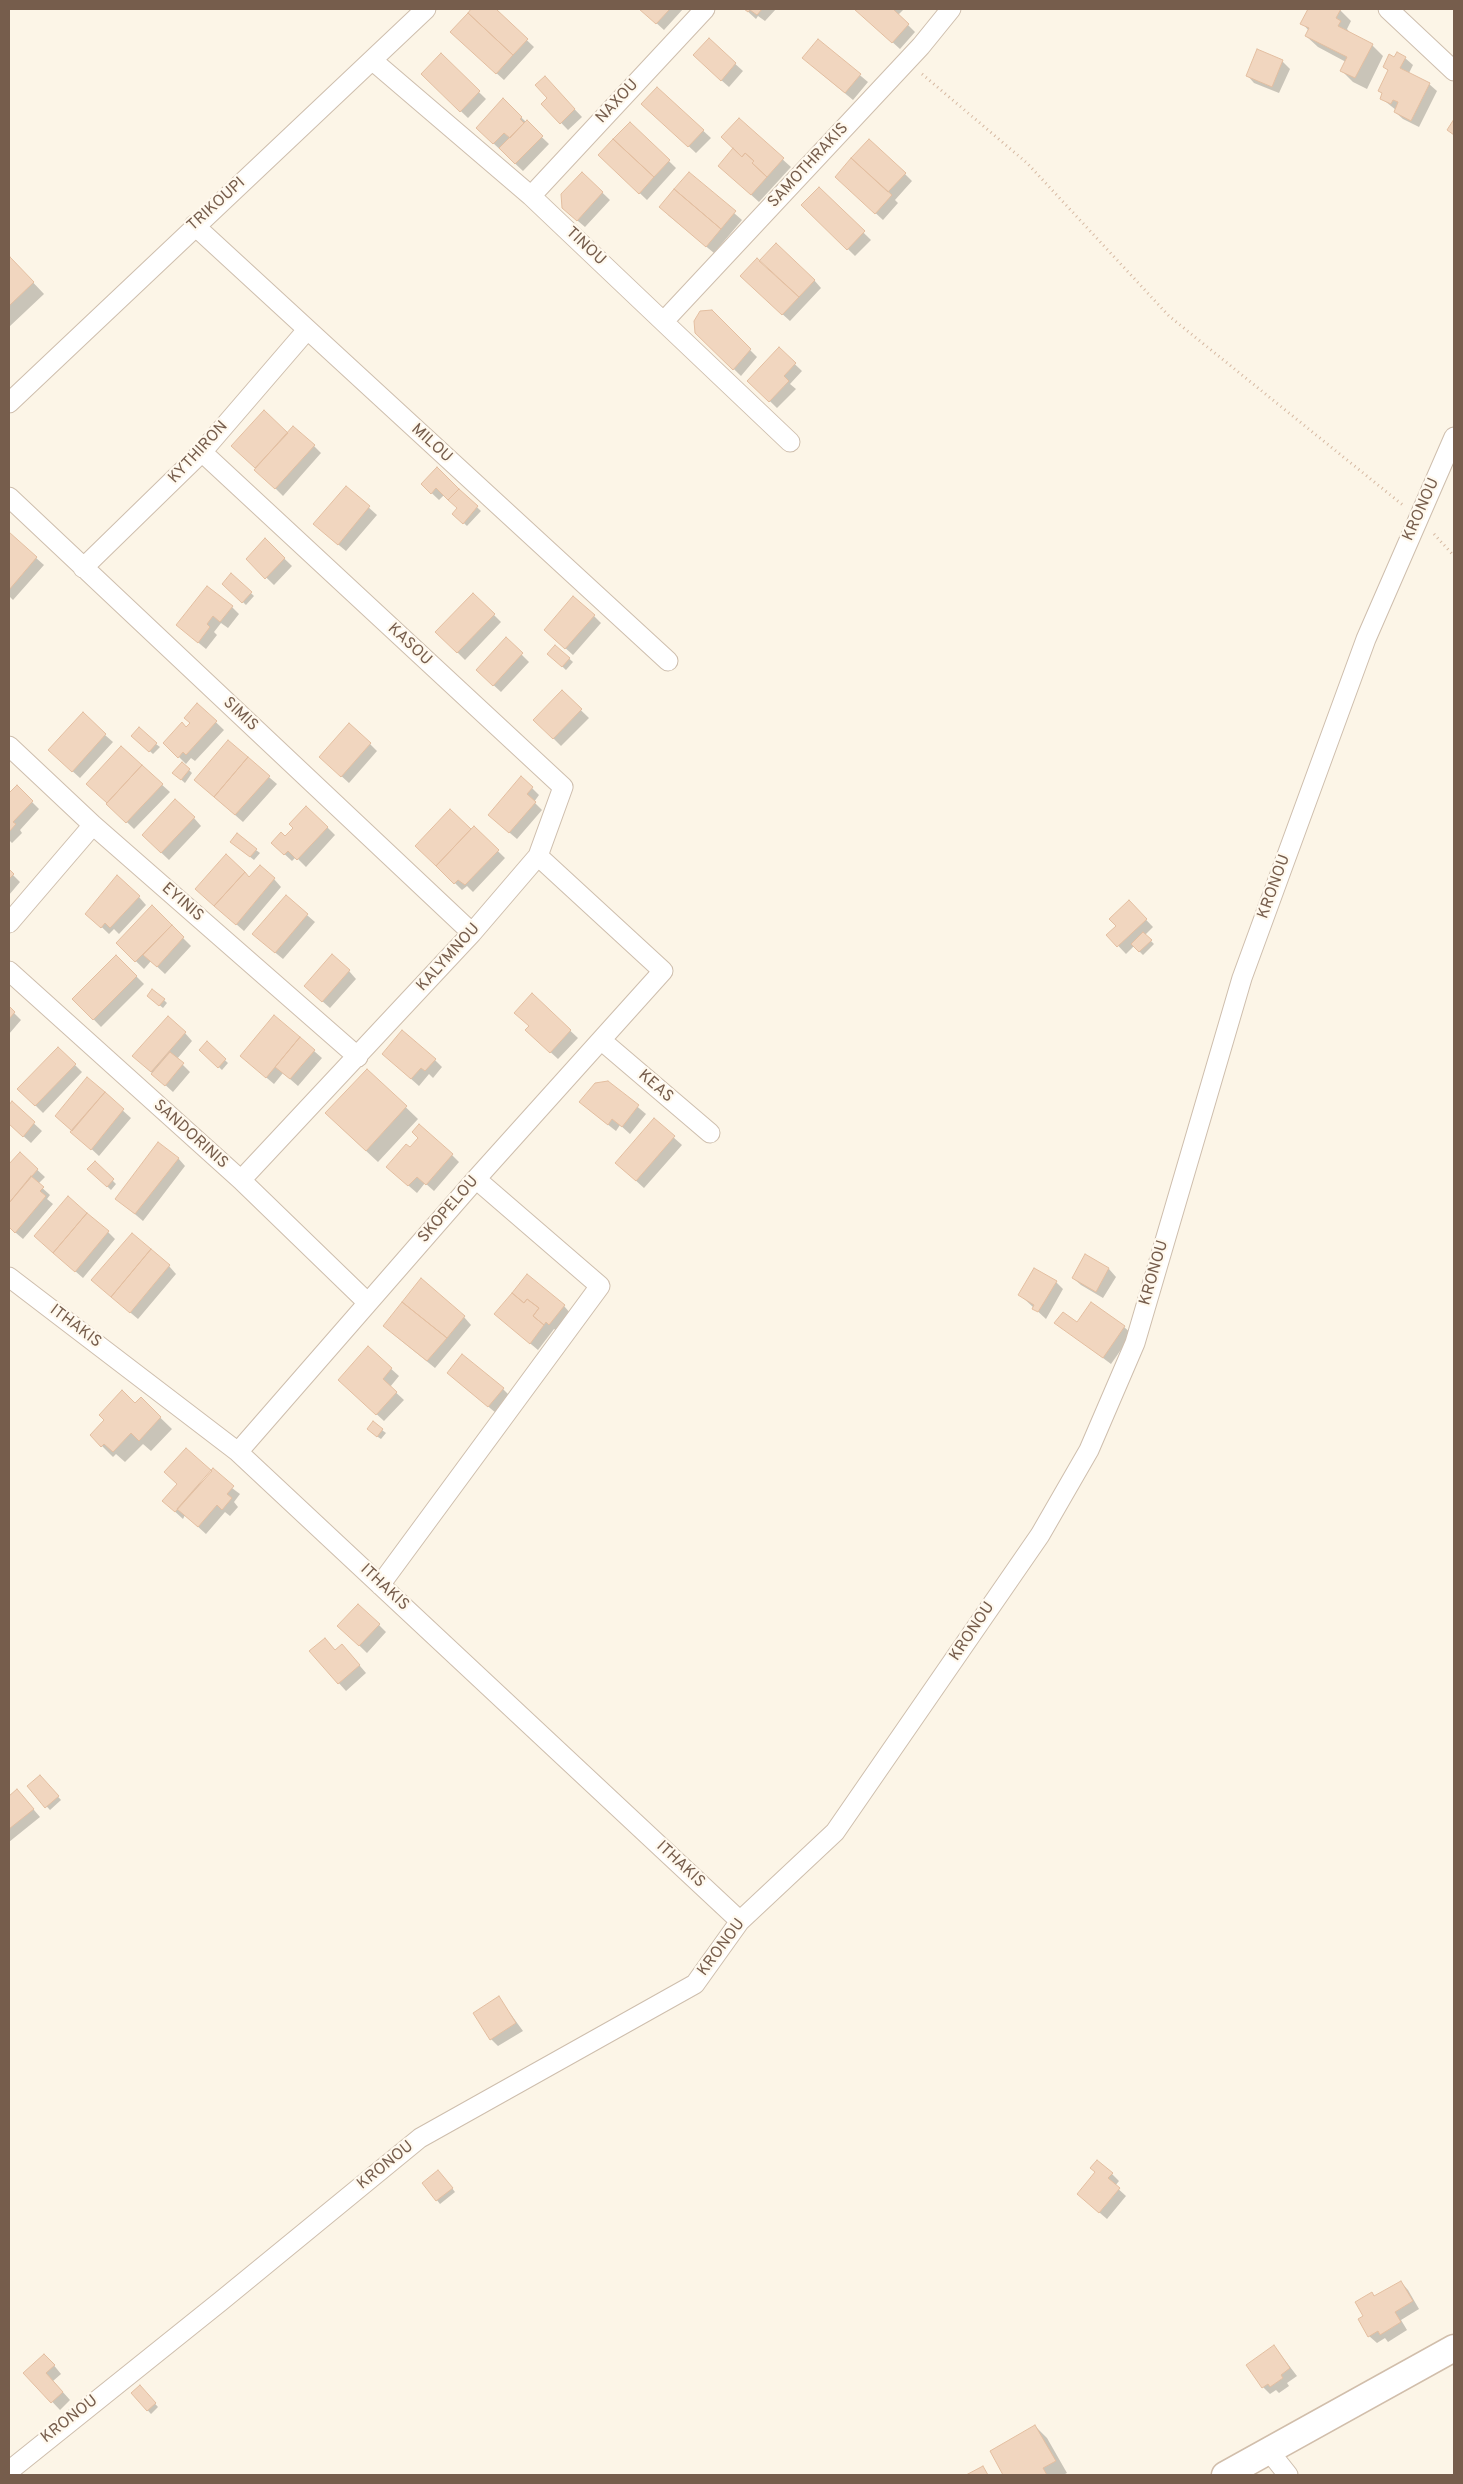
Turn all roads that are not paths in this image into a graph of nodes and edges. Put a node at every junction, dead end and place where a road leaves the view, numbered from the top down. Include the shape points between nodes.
1 (426, 9) edge
2 (705, 9) edge
3 (951, 9) edge
4 (1388, 9) edge
5 (372, 60) junction
6 (1454, 71) edge
7 (531, 196) junction
8 (194, 225) junction
9 (664, 321) junction
10 (306, 330) junction
11 (9, 403) edge
12 (1454, 437) edge
13 (790, 442) dead end
14 (202, 452) junction
15 (9, 497) edge
16 (83, 568) junction
17 (668, 661) dead end
18 (9, 746) edge
19 (94, 825) junction
20 (538, 856) junction
21 (9, 923) edge
22 (472, 933) junction
23 (9, 971) edge
24 (601, 1040) junction
25 (358, 1057) junction
26 (710, 1133) dead end
27 (476, 1179) junction
28 (241, 1180) junction
29 (9, 1277) edge
30 (368, 1302) junction
31 (238, 1452) junction
32 (380, 1585) junction
33 (740, 1921) junction
34 (1454, 2348) edge
35 (1269, 2451) junction
36 (9, 2470) edge
37 (1225, 2475) edge
38 (1288, 2475) edge

1 - 5 street, TRIKOUPI
2 - 7 street, NAXOU
3 - 9 street, SAMOTHRAKIS via 907,62
4 - 6 street
5 - 7 street, TINOU
5 - 8 street, TRIKOUPI
7 - 9 street, TINOU
8 - 10 street, MILOU
8 - 11 street, TRIKOUPI
9 - 13 street, TINOU
10 - 14 street, KYTHIRON
10 - 17 street, MILOU
12 - 33 street, KRONOU via 1366,639 1242,978 1135,1343 1089,1450 1040,1535 835,1832
14 - 16 street, KYTHIRON
14 - 20 street, KASOU via 563,787
15 - 16 street, SIMIS
16 - 22 street, SIMIS
18 - 19 street, EYINIS
19 - 21 street
19 - 25 street, EYINIS
20 - 22 street, KALYMNOU
20 - 24 street, SKOPELOU via 663,970
22 - 25 street, KALYMNOU
23 - 28 street, SANDORINIS
24 - 26 street, KEAS
24 - 27 street, SKOPELOU
25 - 28 street, KALYMNOU
27 - 30 street, SKOPELOU
27 - 32 street via 600,1286
28 - 30 street, SANDORINIS
29 - 31 street, ITHAKIS
30 - 31 street, SKOPELOU
31 - 32 street, ITHAKIS
32 - 33 street, ITHAKIS
33 - 36 street, KRONOU via 695,1984 420,2138
34 - 35 main road
35 - 37 main road
35 - 38 street

